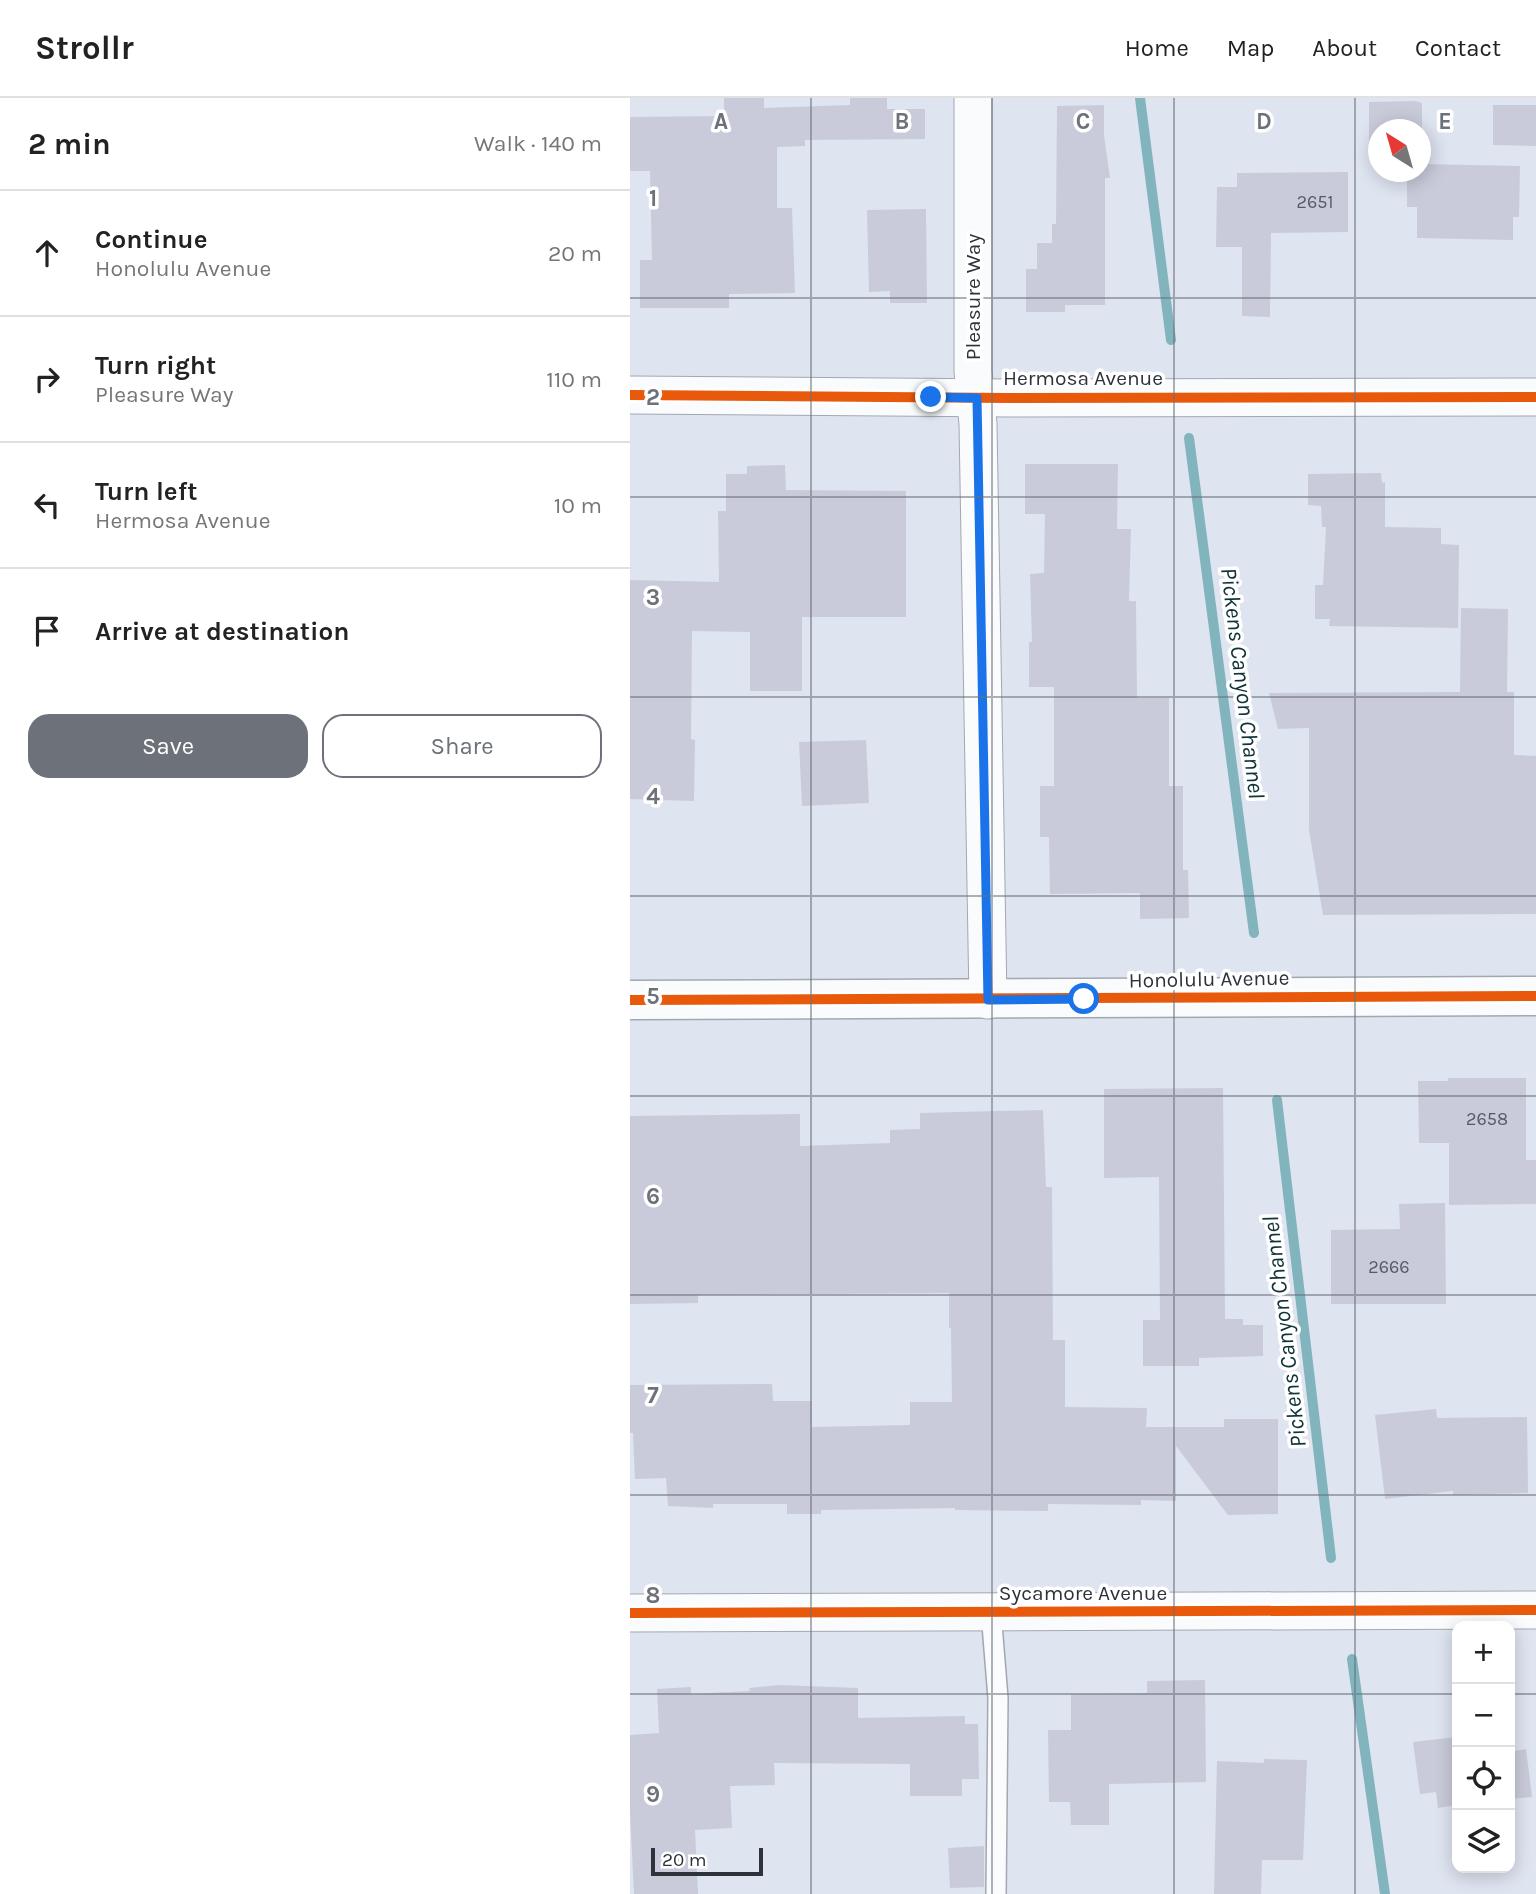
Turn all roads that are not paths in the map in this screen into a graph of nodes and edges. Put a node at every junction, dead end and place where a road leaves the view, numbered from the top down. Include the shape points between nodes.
1 (973, 98) edge
2 (630, 395) edge
3 (1536, 397) edge
4 (977, 398) junction
5 (1536, 996) edge
6 (630, 1000) edge
7 (988, 1000) junction
8 (1536, 1610) edge
9 (990, 1612) junction
10 (630, 1613) edge
11 (996, 1894) edge

1 - 4 street, Pleasure Way via 973,371
2 - 4 street, Hermosa Avenue
3 - 4 street, Hermosa Avenue
4 - 7 street, Pleasure Way
5 - 7 street, Honolulu Avenue
6 - 7 street, Honolulu Avenue
8 - 9 street, Sycamore Avenue
9 - 10 street, Sycamore Avenue
9 - 11 lane via 998,1698

